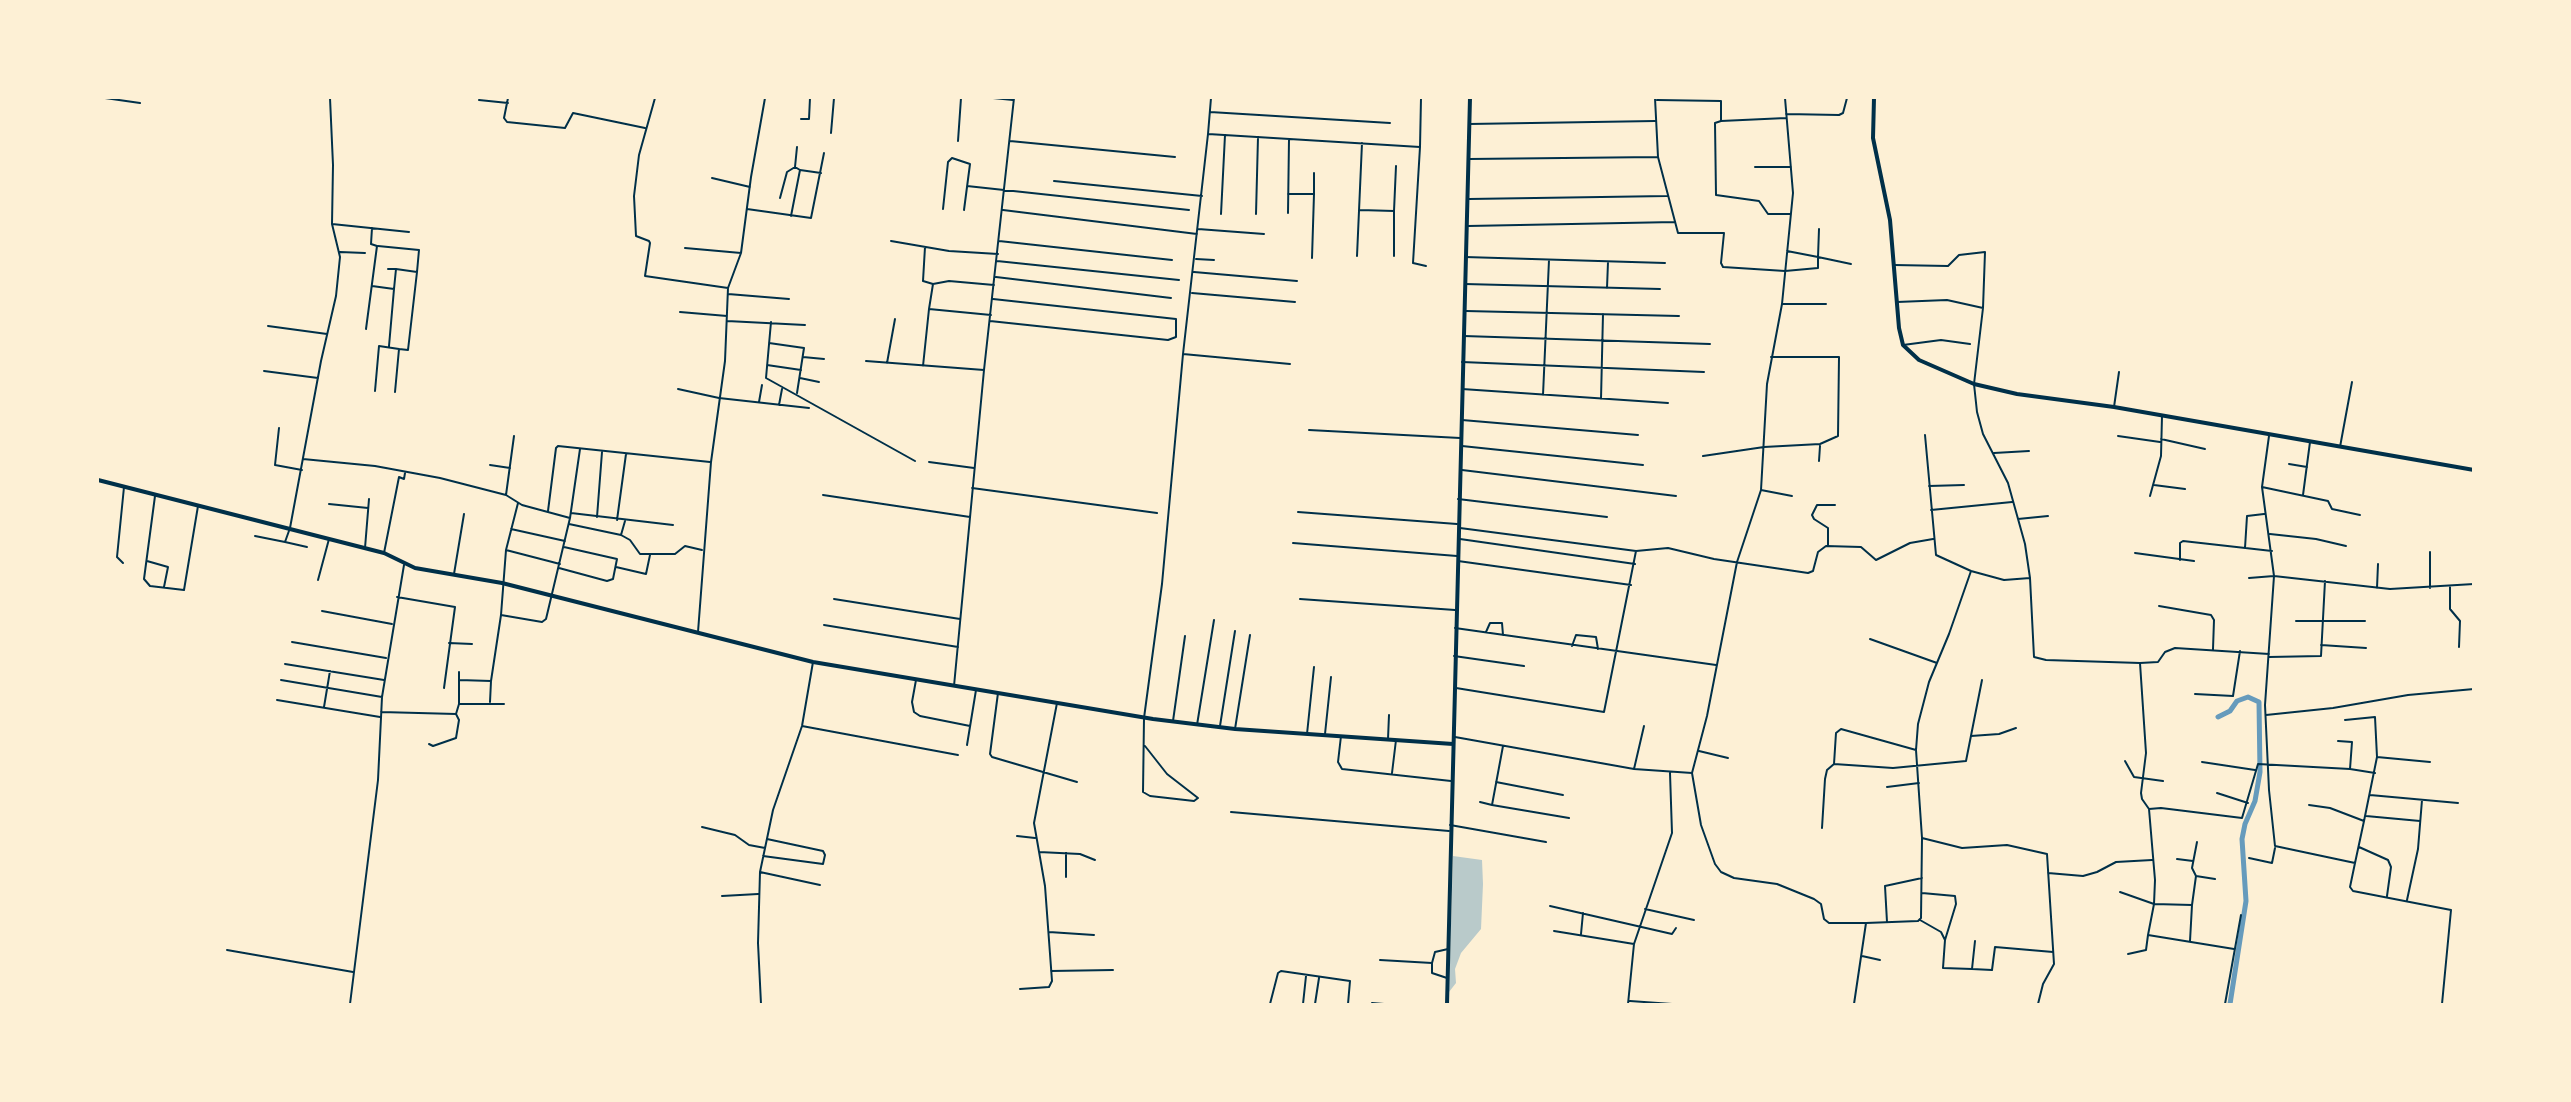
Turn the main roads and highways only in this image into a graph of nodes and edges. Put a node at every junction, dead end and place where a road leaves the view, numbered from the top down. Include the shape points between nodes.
1 (1470, 98) edge
2 (1874, 98) edge
3 (2474, 470) edge
4 (98, 480) edge
5 (1453, 740) junction
6 (1447, 1005) edge

1 - 5 main road
2 - 3 main road via 1873,138 1890,220 1899,328 1903,345 1919,360 1974,384
4 - 5 main road via 384,553 404,565 502,583 813,662 1173,722 1396,740
5 - 6 main road

